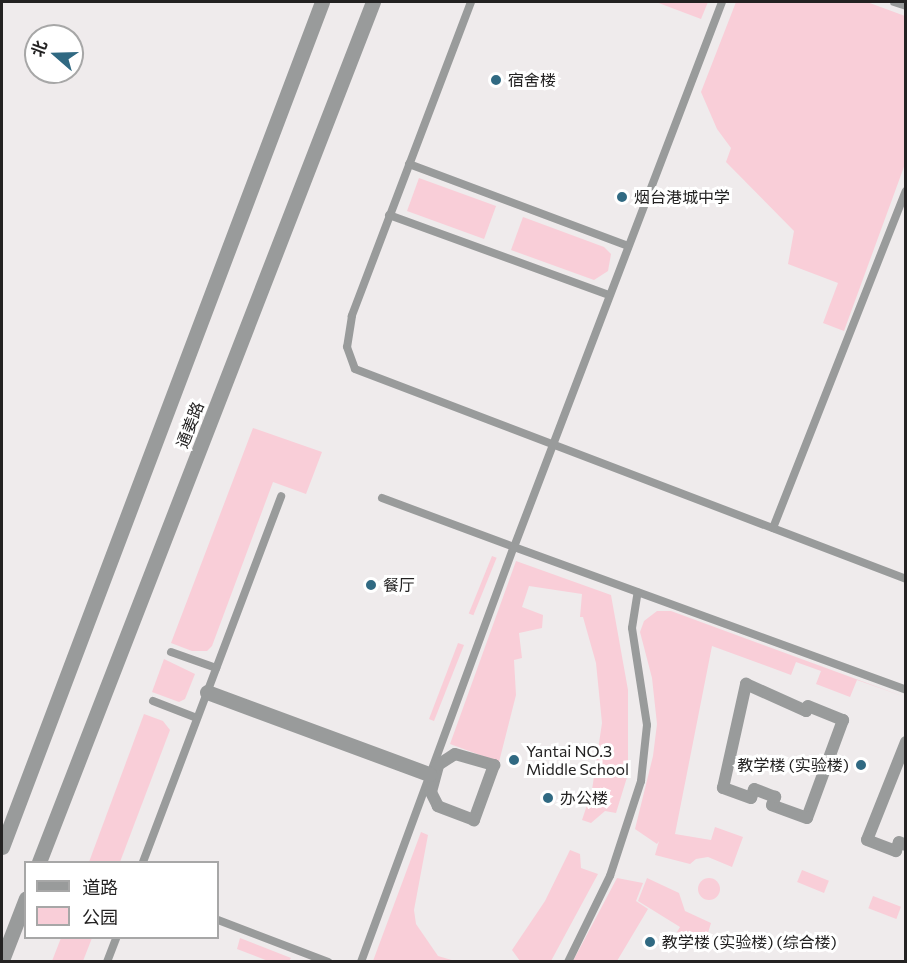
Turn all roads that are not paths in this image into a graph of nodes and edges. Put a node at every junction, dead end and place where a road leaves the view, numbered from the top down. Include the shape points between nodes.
1 (322, 2) edge
2 (374, 2) edge
3 (471, 2) edge
4 (722, 2) edge
5 (894, 2) edge
6 (906, 6) edge
7 (409, 164) junction
8 (906, 191) edge
9 (389, 215) junction
10 (628, 246) junction
11 (609, 295) junction
12 (552, 443) junction
13 (281, 496) dead end
14 (382, 498) dead end
15 (773, 528) junction
16 (514, 547) junction
17 (906, 579) edge
18 (638, 592) junction
19 (171, 652) dead end
20 (216, 668) junction
21 (746, 684) joint
22 (906, 690) edge
23 (207, 692) junction
24 (153, 701) dead end
25 (197, 718) junction
26 (906, 742) edge
27 (431, 773) junction
28 (906, 845) edge
29 (2, 847) edge
30 (39, 861) edge
31 (143, 861) edge
32 (24, 903) edge
33 (219, 920) edge
34 (116, 939) edge
35 (2, 960) edge
36 (107, 962) edge
37 (328, 962) edge
38 (361, 962) edge
39 (568, 962) edge

1 - 29 street, 通姜路
2 - 30 street, 通姜路
3 - 7 lane
4 - 10 lane
5 - 6 lane
7 - 9 lane
7 - 10 lane
8 - 15 lane
9 - 11 lane
9 - 12 lane via 351,316 347,347 351,364 369,378
10 - 11 lane
11 - 12 lane
12 - 15 lane
12 - 16 lane
13 - 20 lane
14 - 16 lane
15 - 17 lane
16 - 18 lane
16 - 27 lane
18 - 22 lane
18 - 39 lane via 632,628 647,725 641,781 610,876
19 - 20 lane
20 - 23 lane
21 - 21 street via 806,711 808,706 843,720 807,818 772,806 775,797 754,789 751,798 723,788
23 - 25 lane
23 - 27 street
24 - 25 lane
25 - 31 lane
26 - 28 street via 867,840 896,850 899,842
27 - 27 street via 445,758 455,754 494,765 474,820 438,806 431,792
27 - 38 lane
32 - 35 street
33 - 37 lane
34 - 36 lane

